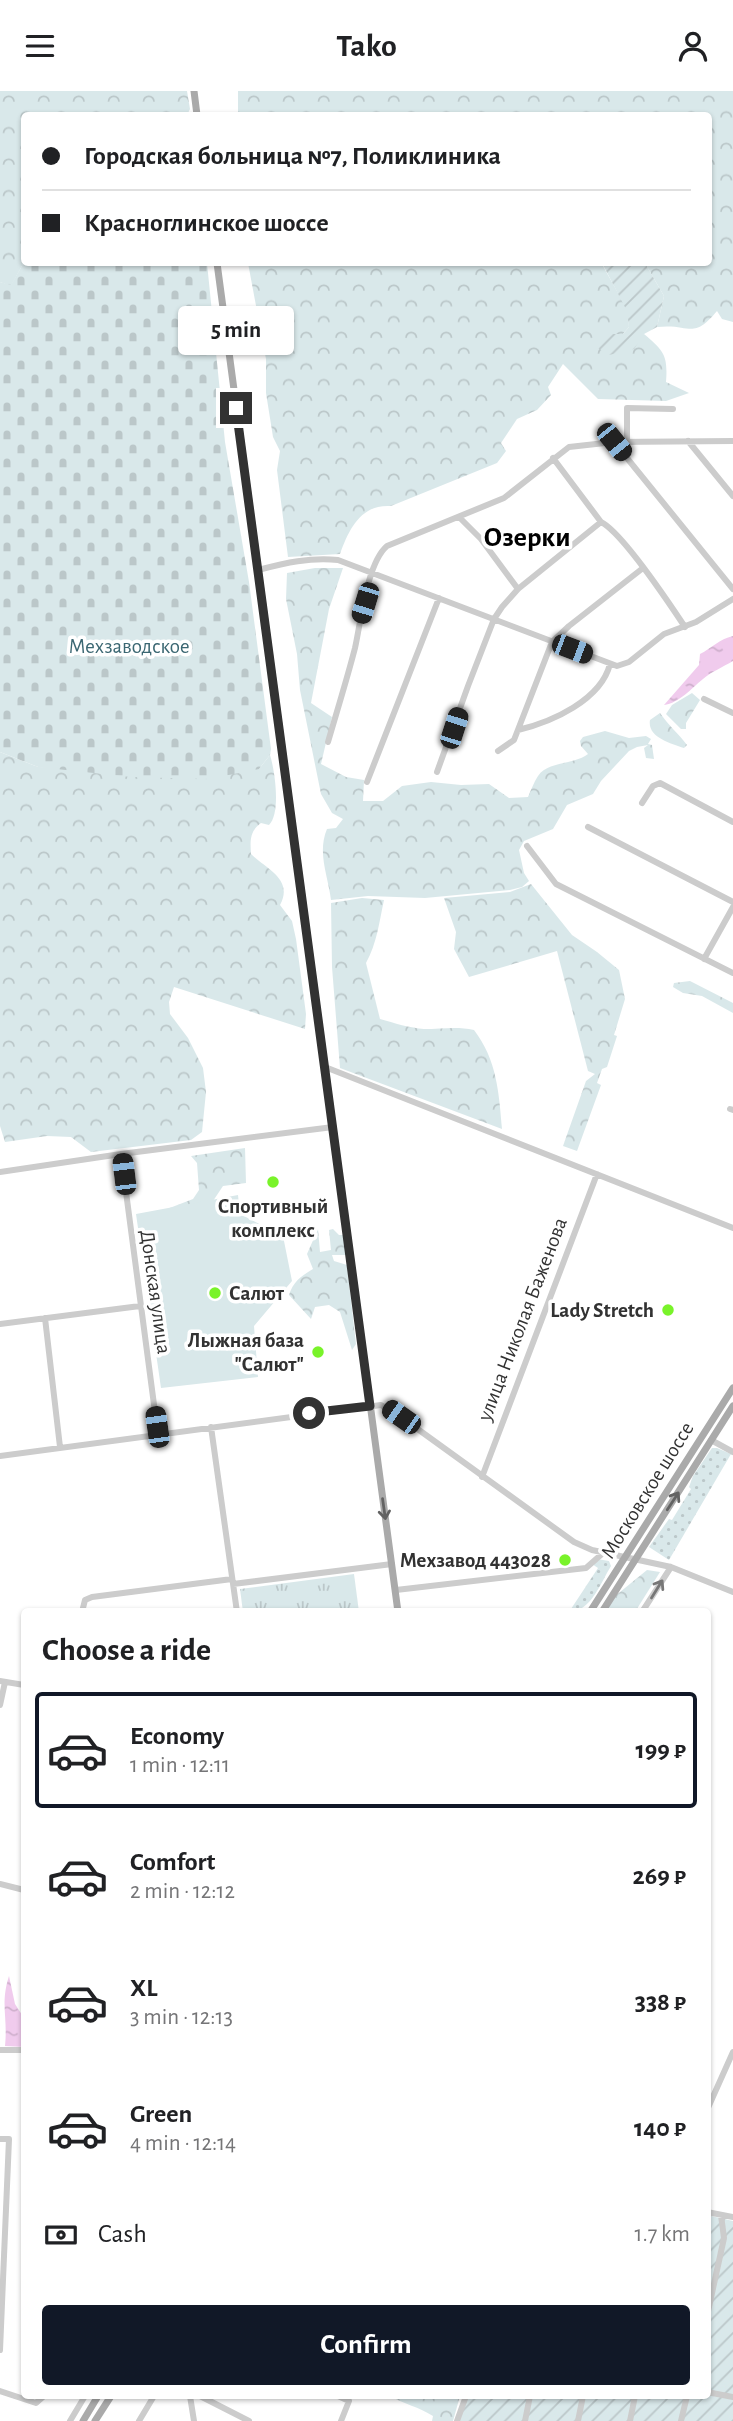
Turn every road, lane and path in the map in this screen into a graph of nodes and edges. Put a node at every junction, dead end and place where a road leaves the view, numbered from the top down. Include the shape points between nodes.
1 (194, 91) edge
2 (197, 112) edge
3 (216, 266) edge
4 (673, 409) dead end
5 (688, 441) junction
6 (733, 441) edge
7 (614, 442) junction
8 (627, 442) junction
9 (553, 458) junction
10 (733, 496) edge
11 (459, 517) junction
12 (601, 523) junction
13 (643, 568) junction
14 (258, 570) junction
15 (371, 571) junction
16 (518, 589) junction
17 (733, 589) edge
18 (439, 598) junction
19 (733, 599) edge
20 (494, 619) junction
21 (685, 627) junction
22 (552, 642) junction
23 (610, 664) junction
24 (704, 699) dead end
25 (733, 713) edge
26 (518, 730) junction
27 (328, 742) dead end
28 (498, 751) dead end
29 (437, 772) dead end
30 (367, 782) dead end
31 (642, 803) dead end
32 (733, 822) edge
33 (588, 827) dead end
34 (527, 846) dead end
35 (733, 905) edge
36 (705, 959) junction
37 (733, 974) edge
38 (325, 1067) junction
39 (333, 1127) junction
40 (121, 1154) junction
41 (0, 1172) edge
42 (597, 1174) junction
43 (733, 1228) edge
44 (140, 1306) junction
45 (45, 1318) junction
46 (0, 1324) edge
47 (733, 1388) edge
48 (370, 1406) junction
49 (733, 1406) edge
50 (211, 1427) junction
51 (158, 1435) junction
52 (711, 1440) junction
53 (60, 1447) junction
54 (733, 1452) edge
55 (0, 1456) edge
56 (481, 1477) junction
57 (603, 1553) junction
58 (625, 1557) junction
59 (636, 1559) junction
60 (392, 1564) junction
61 (671, 1567) junction
62 (233, 1581) junction
63 (396, 1590) junction
64 (733, 1592) edge
65 (82, 1608) edge
66 (236, 1608) edge
67 (398, 1608) edge
68 (591, 1608) edge
69 (605, 1608) edge
70 (645, 1608) edge
71 (3, 1681) edge
72 (21, 1684) edge
73 (0, 1705) edge
74 (0, 1884) edge
75 (21, 1889) edge
76 (0, 2050) edge
77 (21, 2050) edge
78 (733, 2052) edge
79 (711, 2101) edge
80 (0, 2139) edge
81 (711, 2213) edge
82 (721, 2215) junction
83 (733, 2217) edge
84 (711, 2298) edge
85 (0, 2350) edge
86 (0, 2391) edge
87 (711, 2393) edge
88 (733, 2397) edge
89 (21, 2398) edge
90 (24, 2399) edge
91 (41, 2399) edge
92 (83, 2399) edge
93 (96, 2399) edge
94 (109, 2399) edge
95 (152, 2399) edge
96 (190, 2399) edge
97 (206, 2399) edge
98 (345, 2399) edge
99 (465, 2399) edge
100 (529, 2399) edge
101 (582, 2399) edge
102 (634, 2399) edge
103 (686, 2399) edge
104 (70, 2421) edge
105 (82, 2421) edge
106 (96, 2421) edge
107 (139, 2421) edge
108 (194, 2421) edge
109 (249, 2421) edge
110 (341, 2421) edge
111 (457, 2421) edge
112 (525, 2421) edge
113 (578, 2421) edge
114 (630, 2421) edge
115 (681, 2421) edge

1 - 2 main road
3 - 14 main road
4 - 8 street via 627,408
5 - 6 street
5 - 8 street
5 - 10 street
7 - 8 street
7 - 9 street via 569,447
7 - 17 street
9 - 11 street via 504,498
9 - 12 street
11 - 15 street via 387,545
11 - 16 street
12 - 13 street
12 - 16 street
13 - 21 street
13 - 22 street
14 - 15 street via 323,558
14 - 38 main road
15 - 18 street
15 - 27 street
16 - 20 street
18 - 20 street
18 - 30 street
19 - 21 street
20 - 22 street
20 - 29 street
21 - 23 street via 658,638 629,662
22 - 23 street
22 - 26 street
23 - 26 street via 607,677 593,694 546,722
24 - 25 street
26 - 28 street via 514,740
31 - 32 street via 660,783
33 - 35 street
34 - 36 street via 556,884
35 - 36 street
36 - 37 street
38 - 39 main road
38 - 42 street
39 - 40 street
39 - 48 main road
40 - 41 street
40 - 44 street, Донская улица
42 - 43 street
42 - 56 street, улица Николая Баженова
44 - 45 street
44 - 51 street, Донская улица
45 - 46 street
45 - 53 street
47 - 58 main road, Московское шоссе
48 - 50 street
48 - 56 street via 389,1408
48 -> 60 main road
49 - 52 main road, Московское шоссе
50 - 51 street
50 - 62 street
51 - 53 street
52 - 54 street
59 -> 52 main road, Московское шоссе
53 - 55 street
56 - 57 street via 564,1536
57 - 58 street
57 - 63 street via 586,1569
58 - 59 street
58 - 68 main road, Московское шоссе
59 - 61 street
59 - 69 main road, Московское шоссе
60 - 62 street
60 - 63 main road
61 - 64 street
70 -> 61 street
62 - 65 street via 92,1597
62 - 66 street
63 - 67 main road
71 - 72 street
71 - 73 street
74 - 75 street
76 - 77 street
78 - 79 street
80 - 85 street via 9,2139
81 - 82 street
82 - 83 street
82 - 84 street via 724,2238
86 - 89 street
87 - 88 street
90 - 91 street via 36,2403
92 - 104 street
93 - 105 main road
94 - 106 main road
95 - 107 street
96 - 108 street
97 - 109 street
98 - 110 street via 349,2401
99 - 111 street
100 - 112 street
101 - 113 street
102 - 114 street
103 - 115 street

